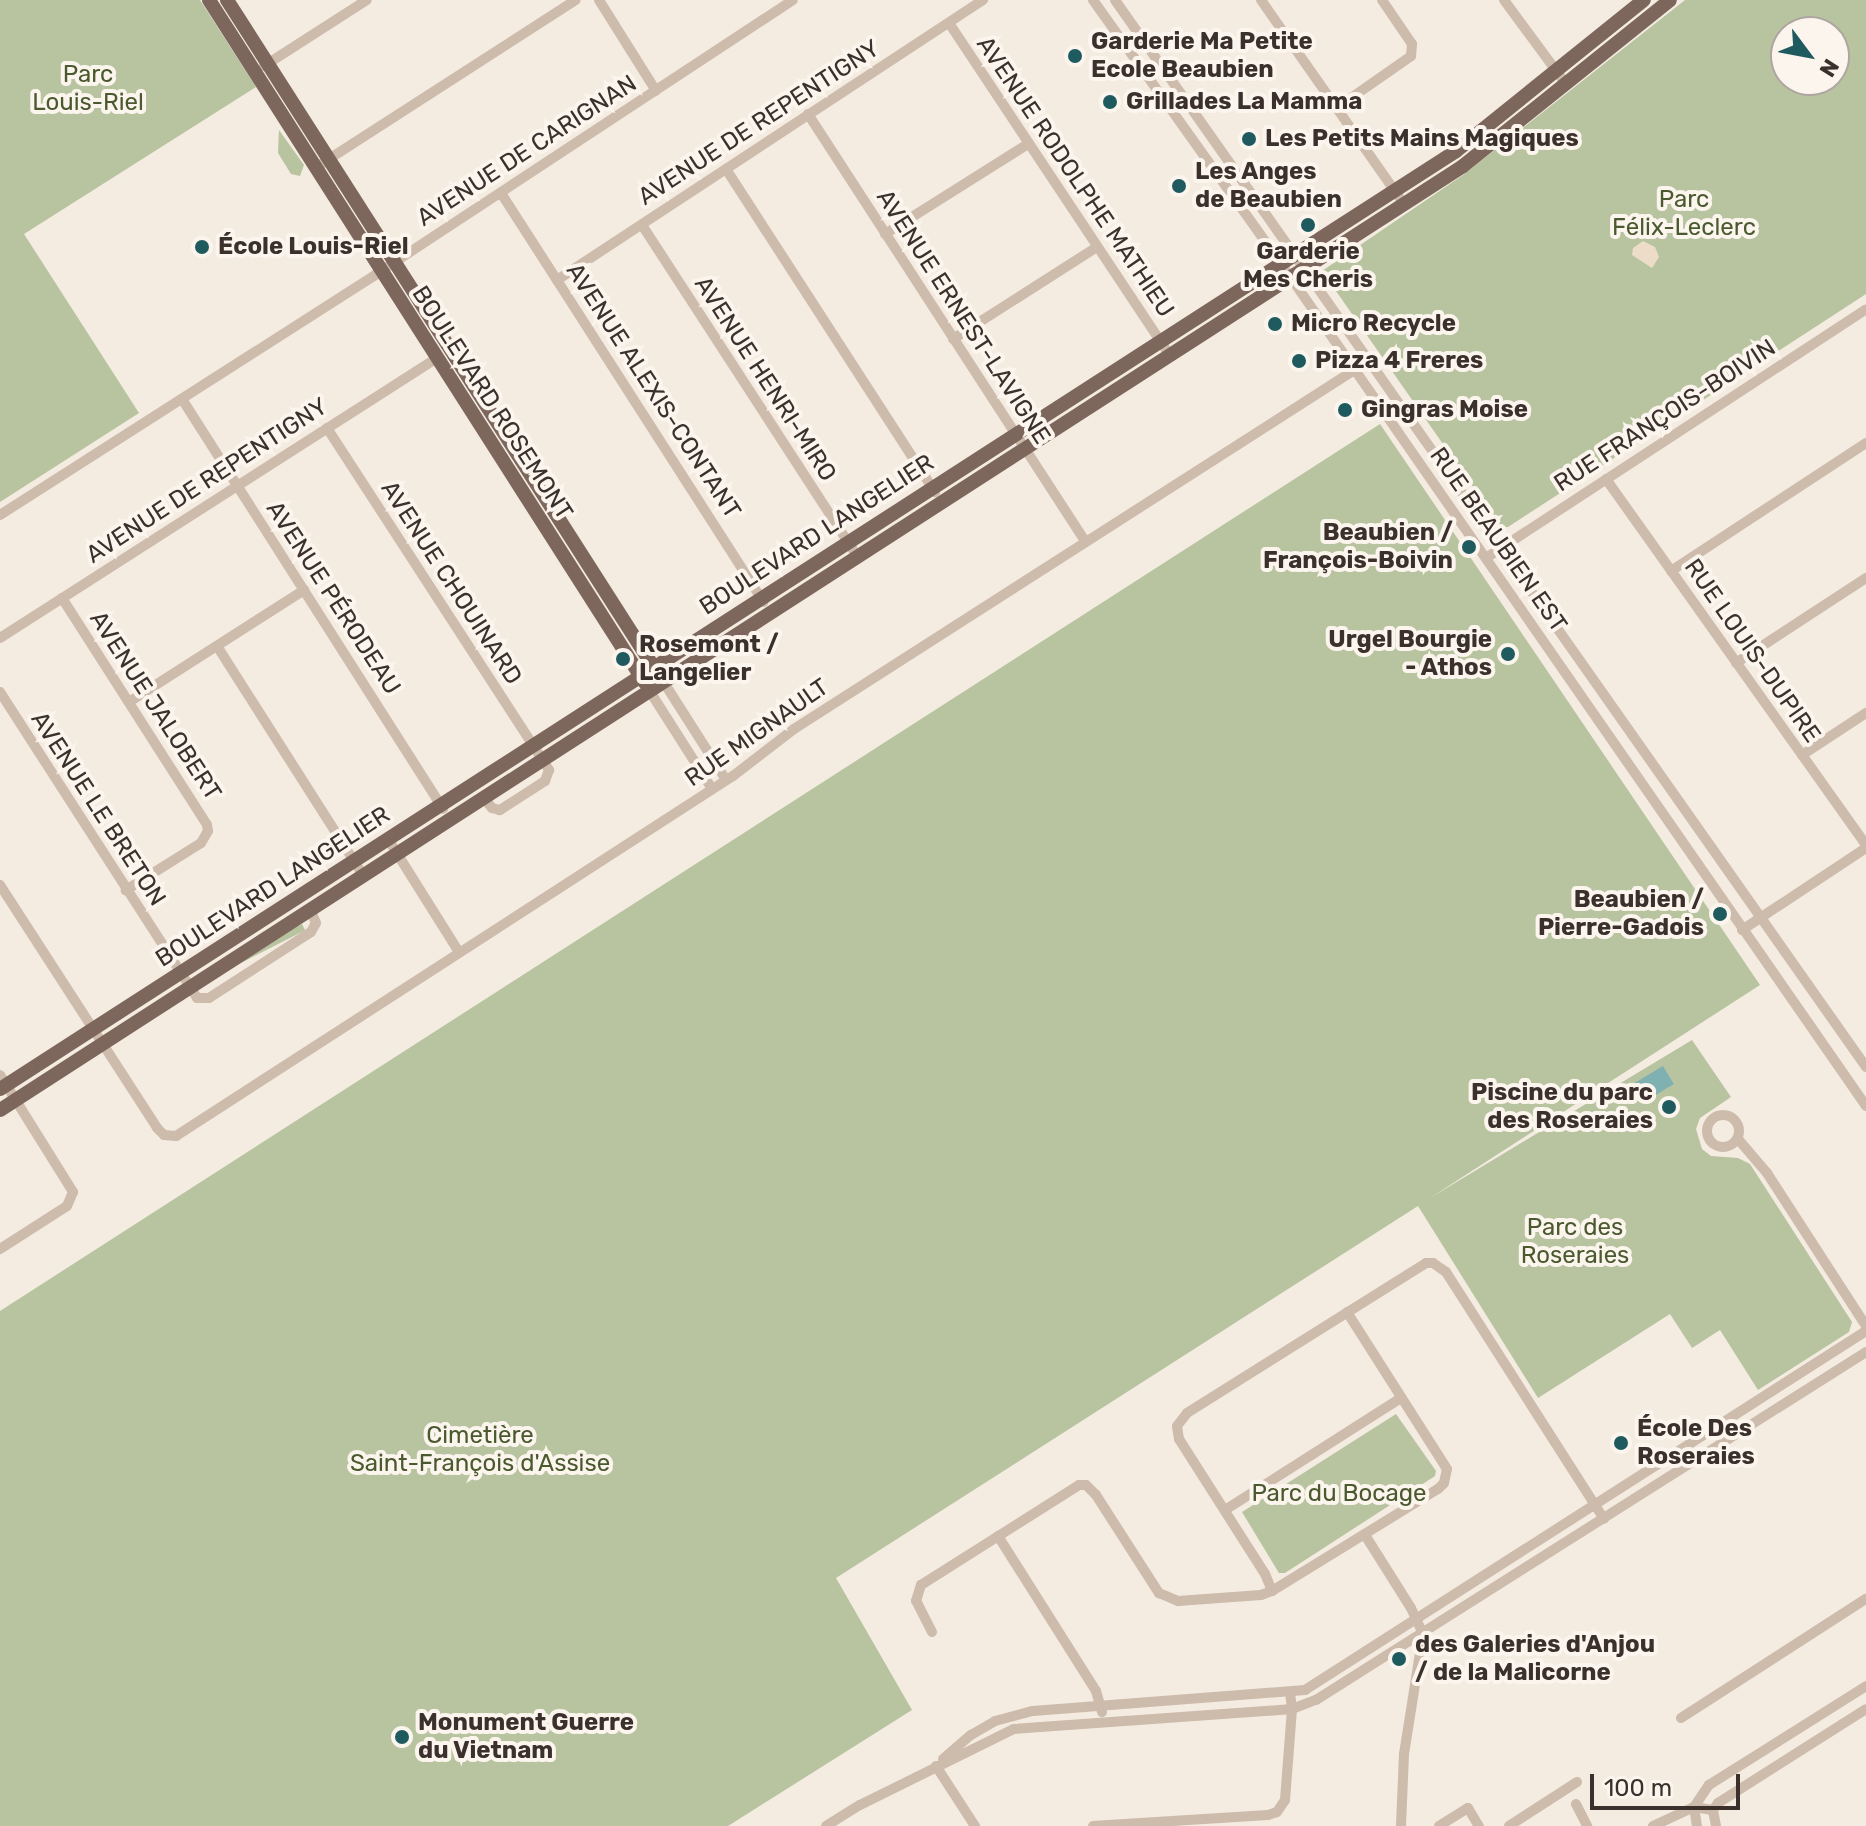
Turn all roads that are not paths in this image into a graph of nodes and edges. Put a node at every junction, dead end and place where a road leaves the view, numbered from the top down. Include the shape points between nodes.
1 (209, 0) edge
2 (227, 0) edge
3 (367, 0) edge
4 (576, 0) edge
5 (599, 0) edge
6 (793, 0) edge
7 (983, 0) edge
8 (1093, 0) edge
9 (1261, 0) edge
10 (1382, 0) edge
11 (1504, 0) edge
12 (1644, 0) edge
13 (1670, 0) edge
14 (1116, 2) edge
15 (1103, 14) junction
16 (949, 23) junction
17 (261, 68) junction
18 (1556, 72) junction
19 (1566, 84) junction
20 (656, 91) junction
21 (1183, 95) junction
22 (1168, 105) junction
23 (1338, 107) junction
24 (808, 114) junction
25 (1028, 144) junction
26 (329, 159) junction
27 (315, 168) junction
28 (726, 169) junction
29 (1395, 190) junction
30 (501, 193) junction
31 (1404, 204) junction
32 (642, 225) junction
33 (885, 234) junction
34 (1097, 247) junction
35 (1302, 262) junction
36 (388, 266) junction
37 (1286, 271) junction
38 (557, 280) junction
39 (1862, 312) edge
40 (1866, 326) edge
41 (953, 339) junction
42 (1165, 348) junction
43 (437, 358) junction
44 (1370, 360) junction
45 (1355, 370) junction
46 (182, 399) junction
47 (327, 428) junction
48 (1020, 440) junction
49 (1866, 443) edge
50 (1606, 479) junction
51 (237, 486) junction
52 (932, 487) junction
53 (941, 500) junction
54 (0, 515) edge
55 (847, 541) junction
56 (1085, 541) junction
57 (1501, 548) junction
58 (856, 555) junction
59 (1486, 558) junction
60 (1671, 571) junction
61 (1866, 578) edge
62 (304, 590) junction
63 (761, 597) junction
64 (62, 598) junction
65 (770, 611) junction
66 (0, 638) edge
67 (217, 646) junction
68 (1736, 663) junction
69 (654, 667) junction
70 (640, 675) junction
71 (663, 681) junction
72 (649, 690) junction
73 (0, 692) edge
74 (129, 702) junction
75 (1866, 713) edge
76 (531, 746) junction
77 (1802, 755) junction
78 (542, 760) junction
79 (726, 780) junction
80 (712, 789) junction
81 (441, 805) junction
82 (1688, 818) junction
83 (450, 819) junction
84 (1673, 828) junction
85 (388, 839) junction
86 (1866, 846) edge
87 (396, 853) junction
88 (354, 861) junction
89 (363, 875) junction
90 (0, 885) edge
91 (126, 890) junction
92 (1758, 918) junction
93 (1742, 930) junction
94 (459, 952) junction
95 (180, 973) junction
96 (188, 987) junction
97 (93, 1029) junction
98 (102, 1043) junction
99 (1866, 1067) edge
100 (2, 1083) edge
101 (15, 1099) junction
102 (1865, 1103) edge
103 (0, 1110) edge
104 (1738, 1139) dead end
105 (0, 1249) edge
106 (1347, 1312) junction
107 (1866, 1329) edge
108 (1866, 1352) edge
109 (1401, 1398) junction
110 (1595, 1506) junction
111 (1225, 1510) junction
112 (1604, 1519) junction
113 (1365, 1535) junction
114 (998, 1536) junction
115 (1272, 1591) junction
116 (1866, 1599) edge
117 (1417, 1619) junction
118 (932, 1632) dead end
119 (1423, 1634) junction
120 (1866, 1686) edge
121 (1290, 1693) junction
122 (1102, 1706) junction
123 (1292, 1709) junction
124 (1866, 1709) edge
125 (1681, 1718) dead end
126 (1103, 1721) junction
127 (936, 1766) junction
128 (1577, 1782) dead end
129 (1576, 1804) dead end
130 (1694, 1807) junction
131 (1713, 1810) junction
132 (826, 1826) edge
133 (975, 1826) edge
134 (1093, 1826) edge
135 (1401, 1826) edge
136 (1439, 1826) edge
137 (1479, 1826) edge
138 (1509, 1826) edge
139 (1587, 1826) edge
140 (1653, 1826) edge
141 (1697, 1826) edge
142 (1716, 1826) edge

1 - 17 main road, BOULEVARD ROSEMONT
2 - 17 main road, BOULEVARD ROSEMONT
3 - 17 street
4 - 26 street
5 - 20 street
6 - 20 street, AVENUE DE CARIGNAN
7 - 16 street, AVENUE DE REPENTIGNY
8 - 15 street, RUE BEAUBIEN EST
9 - 23 street
10 - 23 street via 1412,44 1411,56
11 - 18 street
12 - 18 main road, BOULEVARD LANGELIER
13 - 19 main road, BOULEVARD LANGELIER
14 - 15 street
14 - 21 street, RUE BEAUBIEN EST
15 - 22 street, RUE BEAUBIEN EST
16 - 24 street, AVENUE DE REPENTIGNY
16 - 25 street, AVENUE RODOLPHE MATHIEU
17 - 26 main road, BOULEVARD ROSEMONT
17 - 27 main road, BOULEVARD ROSEMONT
18 - 19 street
18 - 29 main road, BOULEVARD LANGELIER via 1468,142
19 - 31 main road, BOULEVARD LANGELIER via 1463,166
20 - 30 street, AVENUE DE CARIGNAN
21 - 22 street
21 - 35 street, RUE BEAUBIEN EST
22 - 37 street, RUE BEAUBIEN EST
23 - 29 street
24 - 28 street, AVENUE DE REPENTIGNY
24 - 33 street, AVENUE ERNEST-LAVIGNE
25 - 33 street
25 - 34 street, AVENUE RODOLPHE MATHIEU
26 - 27 street
26 - 36 main road, BOULEVARD ROSEMONT
27 - 36 main road, BOULEVARD ROSEMONT
28 - 32 street, AVENUE DE REPENTIGNY
28 - 52 street
29 - 31 street
29 - 35 main road, BOULEVARD LANGELIER
30 - 36 street, AVENUE DE CARIGNAN
30 - 38 street, AVENUE ALEXIS-CONTANT
31 - 35 main road, BOULEVARD LANGELIER
32 - 38 street, AVENUE DE REPENTIGNY
32 - 55 street, AVENUE HENRI-MIRO
33 - 41 street, AVENUE ERNEST-LAVIGNE
34 - 41 street
34 - 42 street, AVENUE RODOLPHE MATHIEU
35 - 37 main road, BOULEVARD LANGELIER
35 - 44 street, RUE BEAUBIEN EST
36 - 43 main road, BOULEVARD ROSEMONT
36 - 46 street, AVENUE DE CARIGNAN
36 - 69 main road, BOULEVARD ROSEMONT
37 - 42 main road, BOULEVARD LANGELIER
37 - 45 street, RUE BEAUBIEN EST
38 - 63 street, AVENUE ALEXIS-CONTANT
39 - 40 street
39 - 50 street, RUE FRANÇOIS-BOIVIN
41 - 48 street, AVENUE ERNEST-LAVIGNE
42 - 48 main road, BOULEVARD LANGELIER
43 - 47 street, AVENUE DE REPENTIGNY
43 - 70 main road, BOULEVARD ROSEMONT
44 - 45 street, RUE MIGNAULT
44 - 57 street, RUE BEAUBIEN EST
45 - 56 street, RUE MIGNAULT
45 - 59 street, RUE BEAUBIEN EST
46 - 51 street, AVENUE PÉRODEAU
46 - 54 street, AVENUE DE CARIGNAN
47 - 51 street, AVENUE DE REPENTIGNY
47 - 76 street, AVENUE CHOUINARD
48 - 52 main road, BOULEVARD LANGELIER
48 - 53 main road, BOULEVARD LANGELIER
48 - 56 street, AVENUE ERNEST-LAVIGNE
49 - 60 street
50 - 57 street, RUE FRANÇOIS-BOIVIN
50 - 60 street, RUE LOUIS-DUPIRE
51 - 62 street, AVENUE PÉRODEAU
51 - 64 street, AVENUE DE REPENTIGNY
52 - 53 street
52 - 55 main road, BOULEVARD LANGELIER
53 - 58 main road, BOULEVARD LANGELIER
55 - 58 street, AVENUE HENRI-MIRO
55 - 63 main road, BOULEVARD LANGELIER
56 - 79 street, RUE MIGNAULT via 794,729
57 - 59 street, RUE FRANÇOIS-BOIVIN
57 - 82 street, RUE BEAUBIEN EST
58 - 65 main road, BOULEVARD LANGELIER
59 - 84 street, RUE BEAUBIEN EST
60 - 68 street, RUE LOUIS-DUPIRE
61 - 68 street
62 - 67 street
62 - 81 street, AVENUE PÉRODEAU
63 - 65 street, AVENUE ALEXIS-CONTANT
63 - 69 main road, BOULEVARD LANGELIER
64 - 66 street, AVENUE DE REPENTIGNY
64 - 74 street, AVENUE JALOBERT
65 - 71 main road, BOULEVARD LANGELIER
67 - 74 street
67 - 88 street
68 - 77 street, RUE LOUIS-DUPIRE
69 - 70 main road, BOULEVARD LANGELIER
69 - 71 main road, BOULEVARD ROSEMONT
70 - 72 main road, BOULEVARD ROSEMONT
70 - 76 main road, BOULEVARD LANGELIER
71 - 72 main road, BOULEVARD LANGELIER
71 - 79 street, BOULEVARD ROSEMONT
72 - 78 main road, BOULEVARD LANGELIER
72 - 80 street, BOULEVARD ROSEMONT
73 - 91 street, AVENUE LE BRETON
74 - 91 street, AVENUE JALOBERT via 208,831 201,843
75 - 77 street
76 - 78 street, AVENUE CHOUINARD
76 - 81 main road, BOULEVARD LANGELIER
77 - 86 street, RUE LOUIS-DUPIRE
78 - 83 main road, BOULEVARD LANGELIER
79 - 80 street, RUE MIGNAULT
80 - 94 street, RUE MIGNAULT
81 - 83 street, AVENUE PÉRODEAU
81 - 85 main road, BOULEVARD LANGELIER
82 - 84 street
82 - 92 street, RUE BEAUBIEN EST
83 - 87 main road, BOULEVARD LANGELIER
84 - 93 street, RUE BEAUBIEN EST
85 - 87 street
85 - 88 main road, BOULEVARD LANGELIER
86 - 92 street
87 - 89 main road, BOULEVARD LANGELIER
87 - 94 street
88 - 89 street
88 - 95 main road, BOULEVARD LANGELIER
89 - 96 main road, BOULEVARD LANGELIER
90 - 97 street
91 - 95 street, AVENUE LE BRETON
92 - 93 street
92 - 99 street, RUE BEAUBIEN EST
93 - 102 street, RUE BEAUBIEN EST
94 - 98 street, RUE MIGNAULT via 180,1134 168,1137 157,1128
95 - 96 street, AVENUE LE BRETON
95 - 97 main road, BOULEVARD LANGELIER
96 - 98 main road, BOULEVARD LANGELIER
97 - 98 street
97 - 100 main road, BOULEVARD LANGELIER
98 - 101 main road, BOULEVARD LANGELIER
100 - 101 street
101 - 103 main road, BOULEVARD LANGELIER
101 - 105 street via 72,1197 63,1209
104 - 107 street via 1767,1173
106 - 109 street
106 - 110 street via 1418,1267 1440,1266
106 - 111 street via 1187,1413 1177,1426 1179,1439
107 - 110 street
108 - 112 street
109 - 111 street
109 - 113 street via 1447,1469 1447,1477 1438,1489
110 - 112 street
110 - 117 street
111 - 115 street
112 - 119 street
113 - 115 street
113 - 117 street
114 - 115 street via 1086,1485 1153,1585 1168,1598
114 - 118 street via 917,1590 916,1601
114 - 122 street
116 - 125 street
117 - 119 street
117 - 121 street via 1315,1684
119 - 123 street via 1332,1692
119 - 135 street via 1404,1754
120 - 130 street via 1709,1785
121 - 122 street
121 - 123 street
122 - 126 street
122 - 127 street via 1014,1714 971,1735
123 - 126 street
123 - 134 street via 1285,1800 1277,1812
124 - 131 street
126 - 127 street via 1014,1729
127 - 132 street
127 - 133 street
128 - 138 street
129 - 139 street
130 - 131 street
130 - 140 street
130 - 141 street
131 - 142 street
136 - 137 street via 1468,1808

